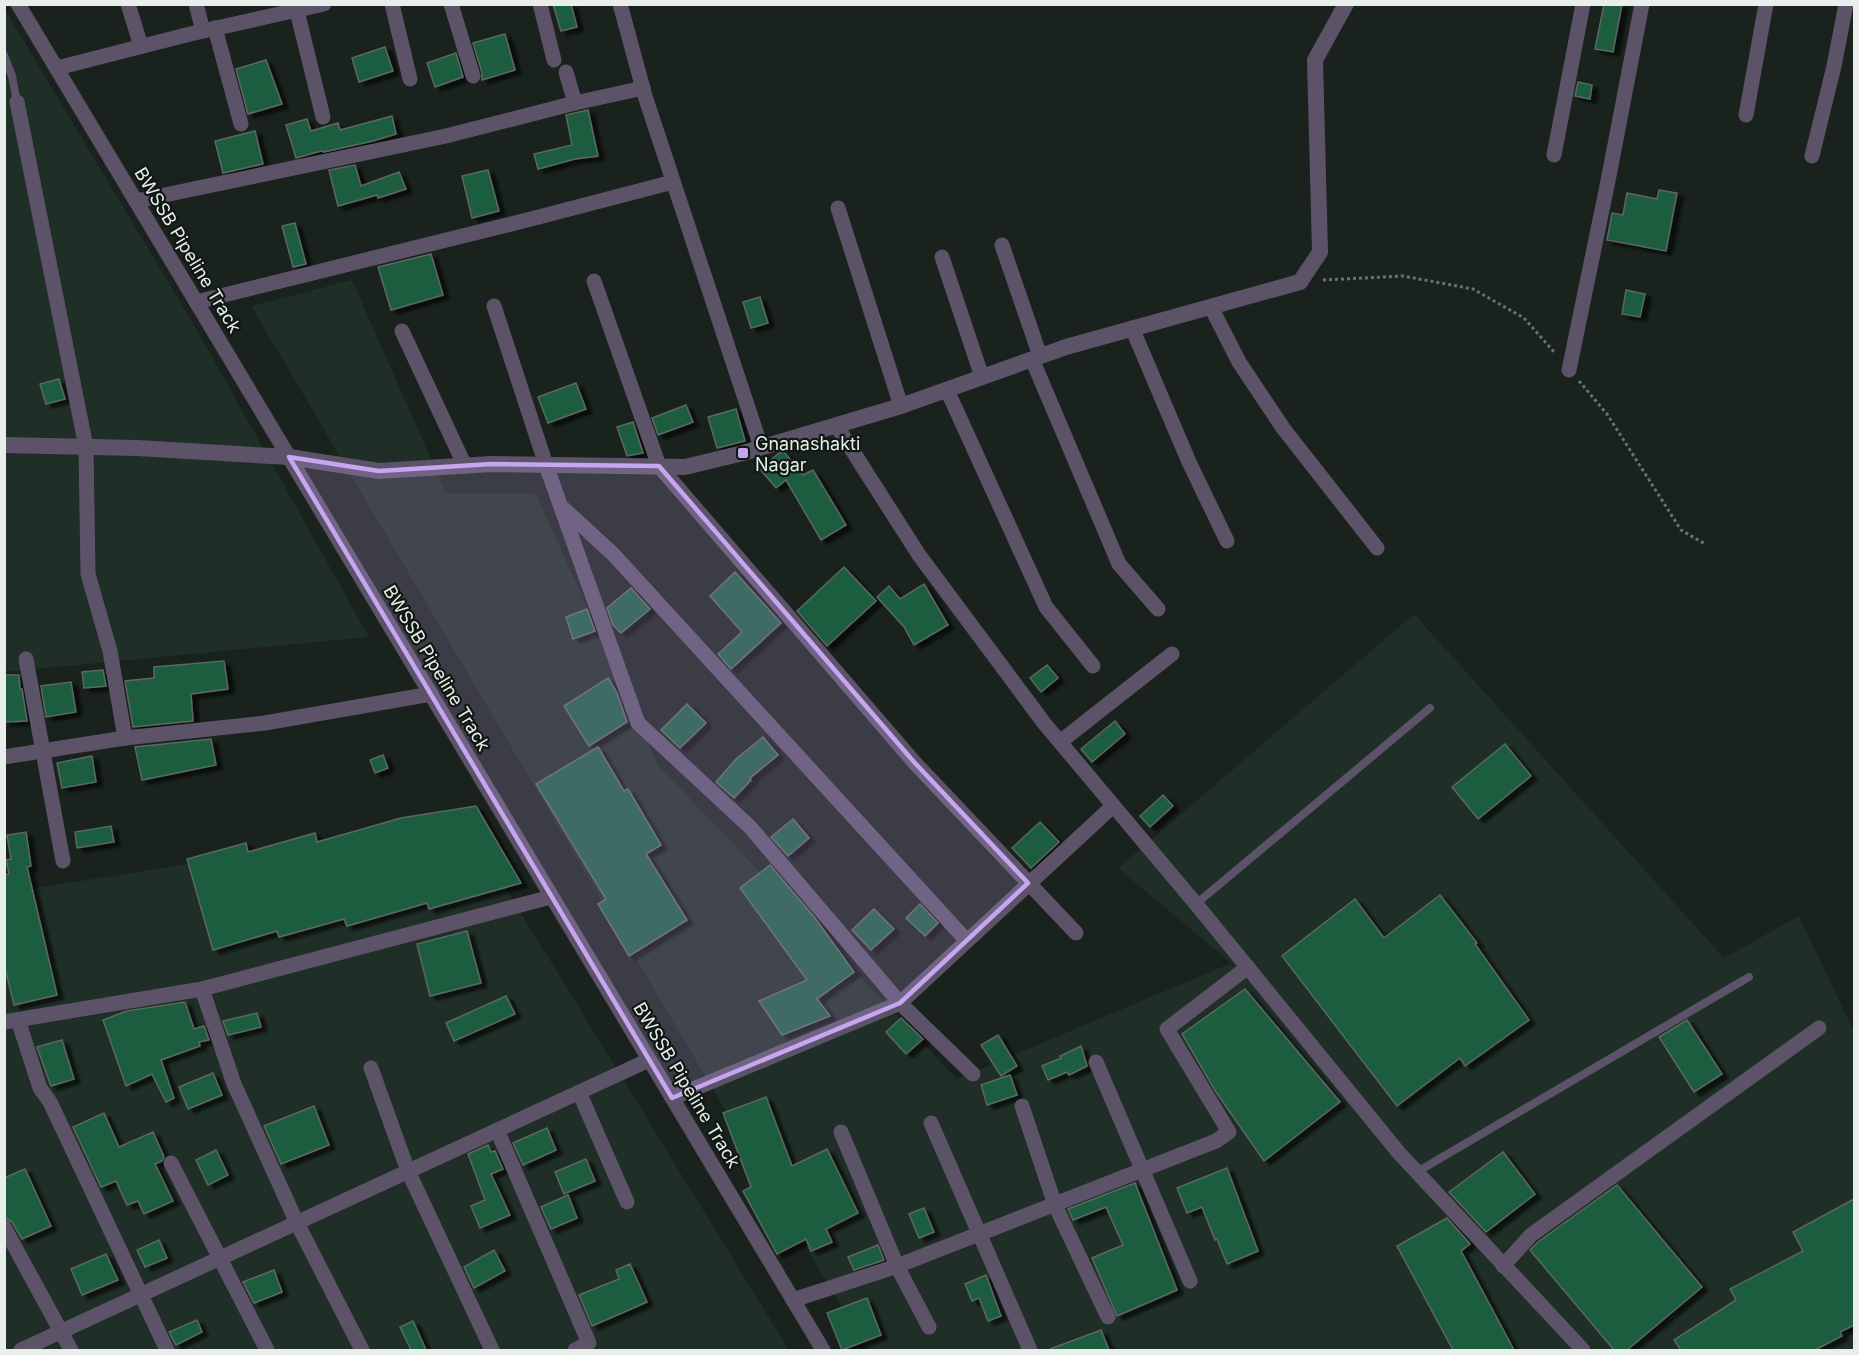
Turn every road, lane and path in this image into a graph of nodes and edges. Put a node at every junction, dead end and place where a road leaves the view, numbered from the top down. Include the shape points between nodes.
1 (18, 4) edge
2 (128, 4) edge
3 (196, 4) edge
4 (324, 4) edge
5 (392, 4) edge
6 (451, 4) edge
7 (540, 4) edge
8 (620, 4) edge
9 (1346, 4) edge
10 (1583, 4) edge
11 (1641, 4) edge
12 (1766, 4) edge
13 (1846, 4) edge
14 (291, 9) edge
15 (209, 30) junction
16 (141, 46) junction
17 (4, 55) edge
18 (554, 60) dead end
19 (57, 68) junction
20 (566, 72) dead end
21 (473, 76) dead end
22 (410, 79) dead end
23 (643, 88) junction
24 (17, 102) joint
25 (575, 103) junction
26 (1746, 115) dead end
27 (323, 117) dead end
28 (241, 123) dead end
29 (1554, 155) dead end
30 (1812, 156) dead end
31 (673, 182) junction
32 (136, 201) junction
33 (838, 208) dead end
34 (1002, 245) dead end
35 (942, 257) dead end
36 (594, 281) dead end
37 (1300, 282) junction
38 (196, 302) junction
39 (494, 306) dead end
40 (1210, 307) junction
41 (1132, 328) junction
42 (402, 332) dead end
43 (1036, 358) junction
44 (1569, 370) junction
45 (982, 377) junction
46 (947, 390) junction
47 (901, 406) junction
48 (837, 425) junction
49 (4, 445) edge
50 (86, 447) junction
51 (761, 447) junction
52 (289, 457) junction
53 (546, 465) junction
54 (465, 466) junction
55 (659, 466) junction
56 (562, 507) junction
57 (1227, 541) dead end
58 (1705, 544) dead end
59 (1377, 548) dead end
60 (1158, 609) dead end
61 (1172, 654) dead end
62 (26, 660) dead end
63 (1093, 666) dead end
64 (430, 694) junction
65 (1430, 708) dead end
66 (125, 738) junction
67 (1060, 742) junction
68 (44, 750) junction
69 (4, 757) edge
70 (1113, 806) junction
71 (63, 861) dead end
72 (1029, 883) junction
73 (551, 897) junction
74 (1196, 904) junction
75 (1076, 933) dead end
76 (967, 941) junction
77 (1248, 967) junction
78 (1749, 977) dead end
79 (202, 989) junction
80 (900, 1003) junction
81 (11, 1021) edge
82 (1819, 1028) dead end
83 (649, 1060) junction
84 (1096, 1062) dead end
85 (371, 1068) dead end
86 (973, 1074) dead end
87 (579, 1092) junction
88 (672, 1098) junction
89 (1022, 1106) dead end
90 (931, 1123) dead end
91 (497, 1130) junction
92 (841, 1132) dead end
93 (171, 1162) dead end
94 (1144, 1170) junction
95 (408, 1171) junction
96 (1417, 1172) junction
97 (627, 1202) dead end
98 (1055, 1204) junction
99 (297, 1223) junction
100 (4, 1227) edge
101 (979, 1234) junction
102 (219, 1259) junction
103 (897, 1266) junction
104 (1503, 1266) junction
105 (1190, 1281) dead end
106 (139, 1295) junction
107 (793, 1300) junction
108 (1108, 1317) dead end
109 (928, 1327) dead end
110 (61, 1332) junction
111 (21, 1350) edge
112 (71, 1350) edge
113 (167, 1350) edge
114 (267, 1350) edge
115 (362, 1350) edge
116 (492, 1350) edge
117 (575, 1350) edge
118 (823, 1350) edge
119 (1030, 1350) edge
120 (1583, 1350) edge

1 - 19 street, BWSSB Pipeline Track
2 - 16 street
3 - 15 street
4 - 14 street
5 - 22 street
6 - 21 street
7 - 18 street
8 - 23 street
9 - 37 street via 1315,60 1320,252
10 - 29 street
11 - 44 street
12 - 26 street
13 - 30 street
14 - 15 street
14 - 27 street
15 - 16 street
15 - 28 street
16 - 19 street
17 - 24 lane
19 - 32 street, BWSSB Pipeline Track
20 - 25 street
23 - 25 street
23 - 31 street
24 - 50 street
25 - 32 street via 446,136
31 - 38 street
31 - 51 street
32 - 38 street, BWSSB Pipeline Track
33 - 47 street
34 - 43 street
35 - 45 street
36 - 55 street
37 - 40 street
37 - 44 path via 1403,276 1473,289 1524,318
38 - 52 street, BWSSB Pipeline Track
39 - 53 street
40 - 41 street
40 - 59 street via 1239,362 1283,428
41 - 43 street
41 - 57 street
42 - 54 street
43 - 45 street
43 - 60 street via 1119,564
44 - 58 path via 1607,414 1681,530
45 - 46 street
46 - 47 street
46 - 63 street via 1046,607
47 - 48 street
48 - 51 street
48 - 67 street via 919,555
49 - 50 street
50 - 52 street
50 - 66 street via 88,574 110,651
51 - 55 street via 685,467
52 - 54 street via 380,471
52 - 64 street, BWSSB Pipeline Track
53 - 54 street
53 - 55 street
53 - 56 street
55 - 72 street via 914,762
56 - 76 street via 613,554
56 - 80 street via 638,723 750,827
61 - 67 street
62 - 68 street
64 - 66 street via 265,723
64 - 73 street, BWSSB Pipeline Track
65 - 74 lane
66 - 68 street
67 - 70 street
68 - 69 street
68 - 71 street
70 - 72 street
70 - 74 street
72 - 75 street
72 - 76 street
73 - 79 street
73 - 83 street, BWSSB Pipeline Track
74 - 77 street
76 - 80 street
77 - 94 street via 1167,1029 1229,1132
77 - 96 street
78 - 96 lane
79 - 81 street
79 - 99 street via 234,1084
80 - 86 street
80 - 88 street
81 - 106 street
82 - 104 street via 1531,1235
83 - 87 street
83 - 88 street, BWSSB Pipeline Track
84 - 94 street
85 - 95 street
87 - 91 street
87 - 97 street
88 - 107 street, BWSSB Pipeline Track
89 - 98 street
90 - 101 street
91 - 95 street
91 - 117 street via 590,1343
92 - 103 street
93 - 102 street
94 - 98 street
94 - 105 street
95 - 99 street
95 - 116 street
96 - 104 street
98 - 101 street
98 - 108 street
99 - 102 street
99 - 115 street
100 - 110 street
101 - 103 street
101 - 119 street
102 - 106 street
102 - 114 street
103 - 107 street
103 - 109 street
104 - 120 street
106 - 110 street
106 - 113 street
107 - 118 street, BWSSB Pipeline Track
110 - 111 street
110 - 112 street

